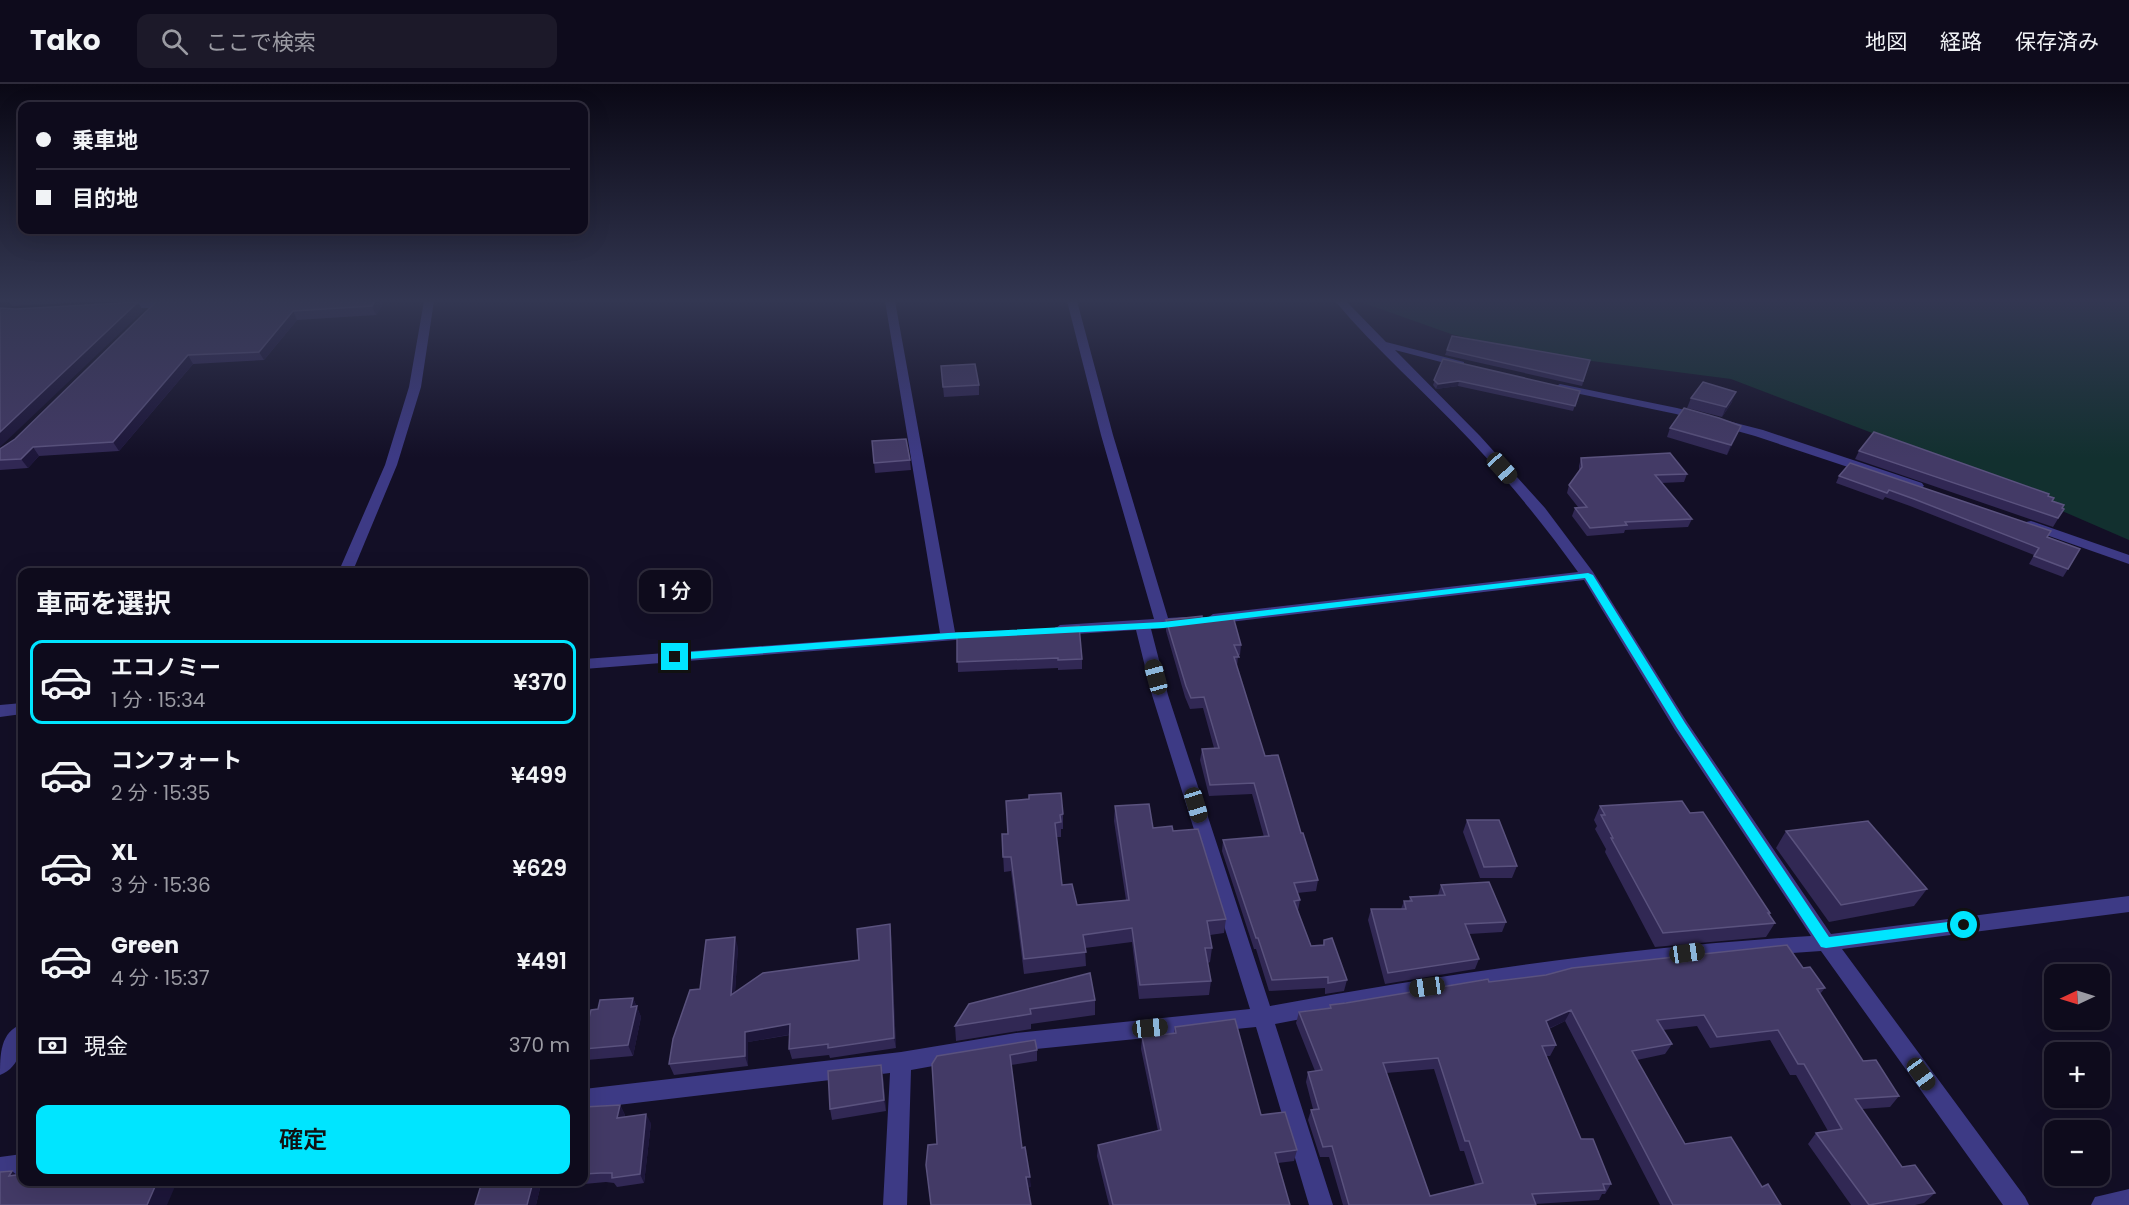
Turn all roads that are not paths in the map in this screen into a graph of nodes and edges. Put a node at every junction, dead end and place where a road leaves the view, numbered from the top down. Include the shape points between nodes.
1 (421, 353) edge
2 (899, 353) edge
3 (1086, 353) edge
4 (1389, 353) edge
5 (1419, 353) edge
6 (1472, 367) edge
7 (1552, 386) edge
8 (1934, 492) edge
9 (2020, 522) edge
10 (2129, 560) edge
11 (347, 568) edge
12 (1588, 575) junction
13 (1163, 625) junction
14 (1143, 626) junction
15 (1040, 631) edge
16 (994, 634) edge
17 (948, 636) junction
18 (588, 664) edge
19 (18, 709) edge
20 (0, 711) edge
21 (2129, 904) edge
22 (1826, 943) junction
23 (1262, 1017) junction
24 (18, 1039) edge
25 (901, 1062) junction
26 (0, 1065) edge
27 (588, 1099) edge
28 (18, 1166) edge
29 (0, 1168) edge
30 (2129, 1201) edge
31 (896, 1205) edge
32 (1321, 1205) edge
33 (2017, 1205) edge
34 (2103, 1205) edge

1 - 11 street via 415,387 391,465
2 - 17 street
3 - 13 street
4 - 12 street via 1483,447 1540,511
5 - 6 street
7 - 8 street via 1677,411 1759,433
9 - 10 street
12 - 13 street
12 - 22 street via 1681,726
13 - 14 street
14 - 15 street
14 - 23 street via 1161,698
16 - 17 street
17 - 18 street
19 - 20 street
21 - 22 street
22 - 23 street via 1711,950 1451,984
22 - 33 street
23 - 25 street via 1016,1042
23 - 32 street
24 - 26 street
25 - 27 street
25 - 31 street
28 - 29 street
30 - 34 street

